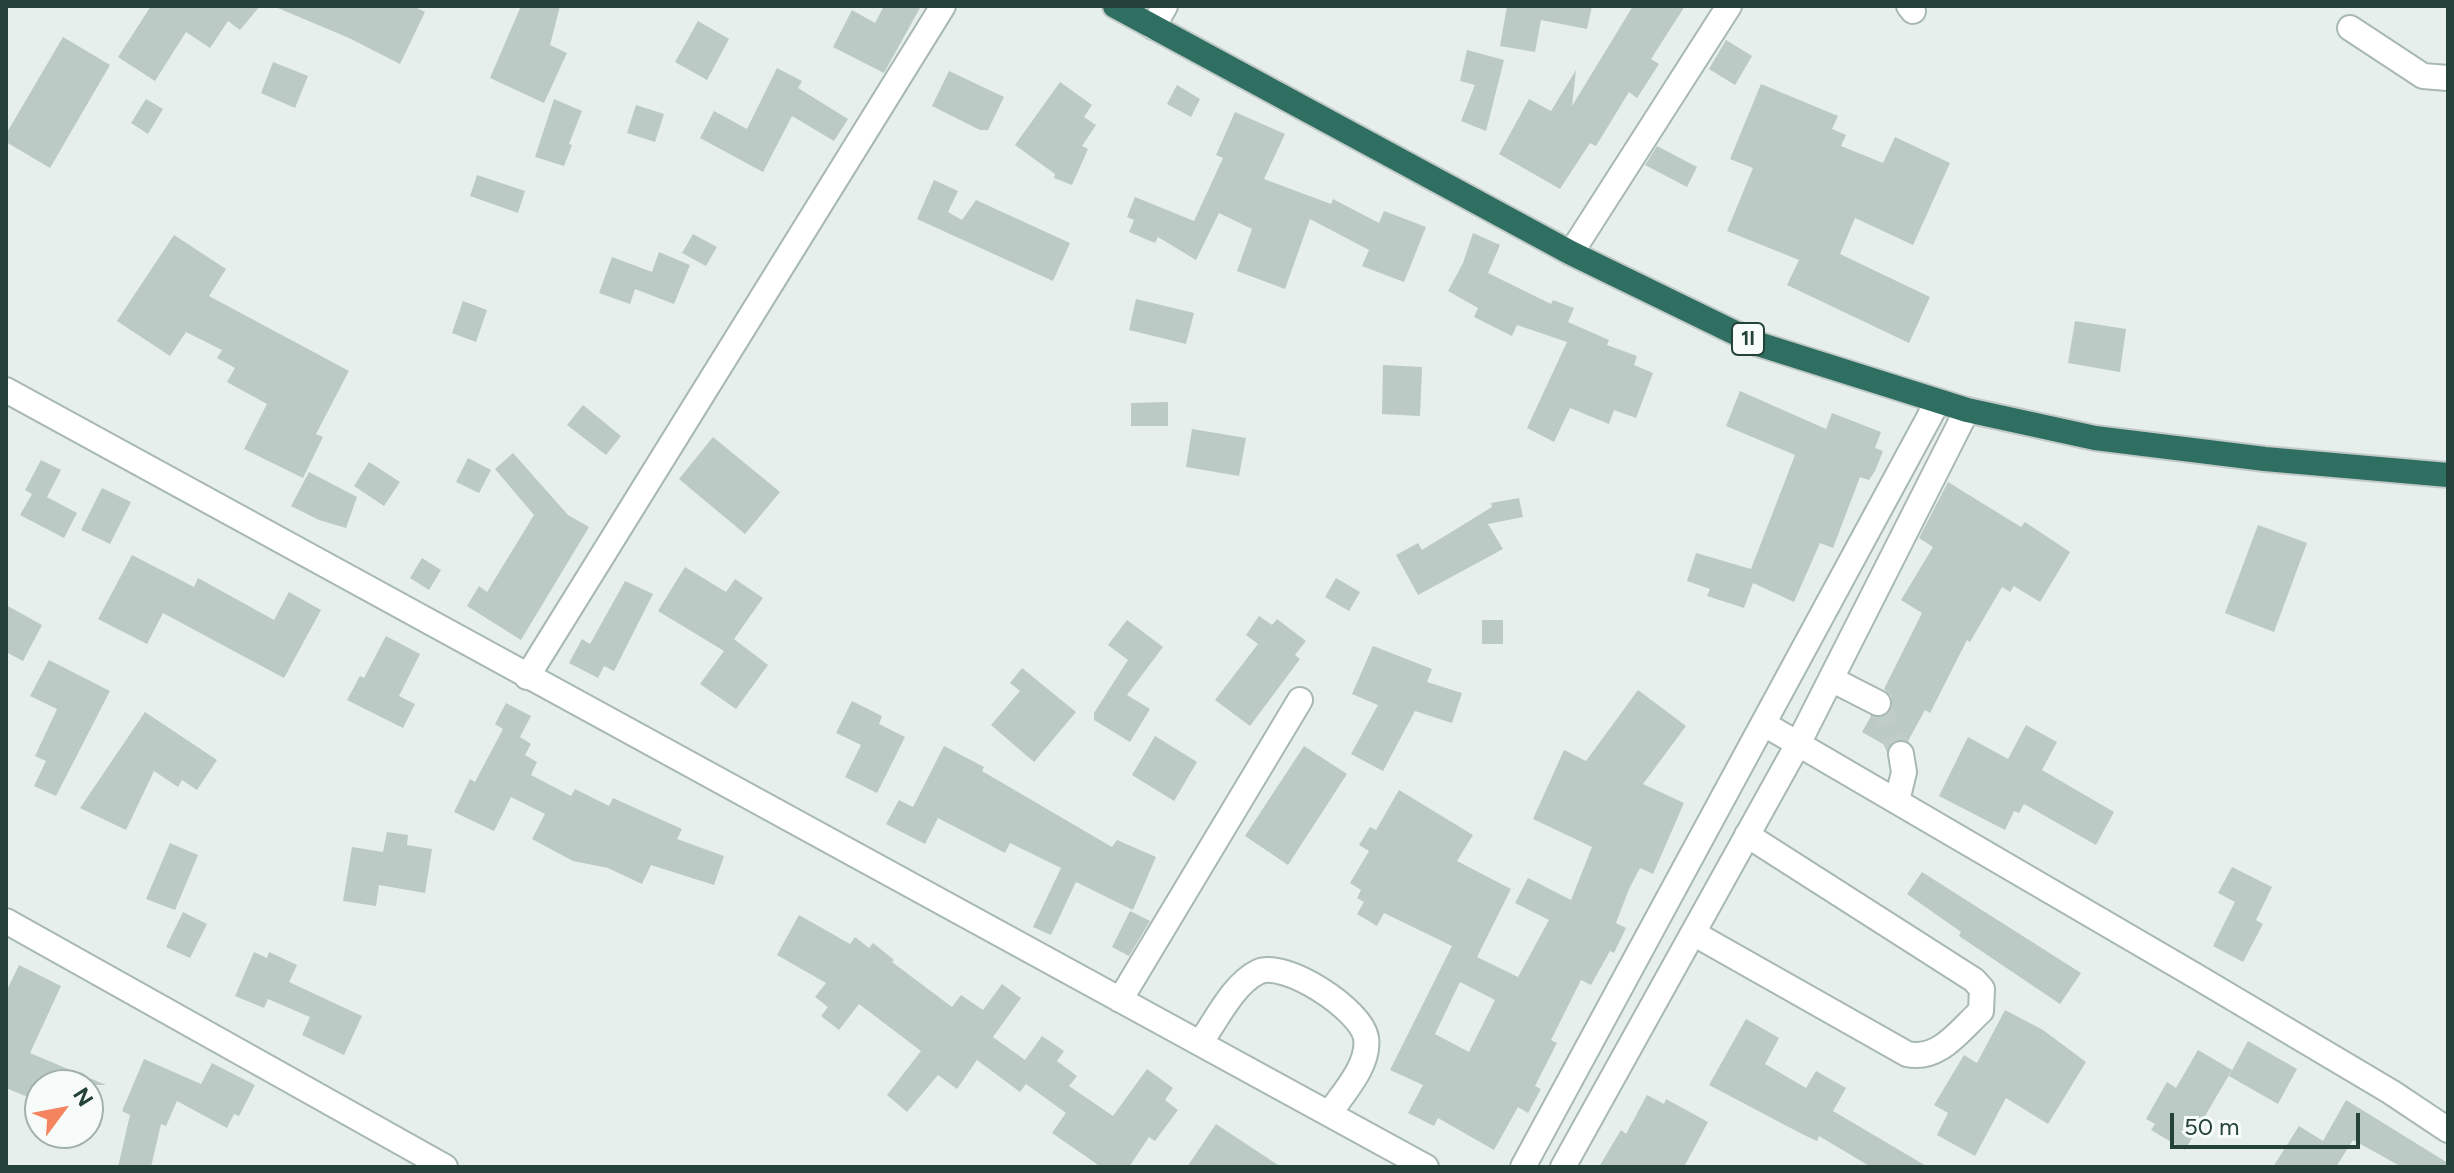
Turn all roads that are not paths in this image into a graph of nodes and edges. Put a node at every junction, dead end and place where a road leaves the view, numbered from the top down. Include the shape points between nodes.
1 (943, 6) edge
2 (1115, 6) edge
3 (1729, 6) edge
4 (1159, 16) edge
5 (2350, 28) dead end
6 (2448, 78) edge
7 (1571, 253) junction
8 (6, 390) edge
9 (1938, 401) junction
10 (1967, 410) junction
11 (2448, 475) edge
12 (527, 677) junction
13 (1831, 679) junction
14 (1300, 700) dead end
15 (1878, 703) tunnel mouth
16 (1764, 724) junction
17 (1798, 744) junction
18 (1901, 754) tunnel mouth
19 (1897, 801) junction
20 (1747, 835) junction
21 (6, 921) edge
22 (1693, 933) junction
23 (1120, 1000) junction
24 (1200, 1043) junction
25 (1329, 1114) junction
26 (2448, 1130) edge
27 (445, 1167) edge
28 (1426, 1167) edge
29 (1523, 1167) edge
30 (1563, 1167) edge

1 - 12 street
2 - 4 highway, 1I
3 - 7 street
4 - 7 highway, 1I
5 - 6 street via 2423,76
7 - 9 highway, 1I via 1758,344
8 - 12 street
9 - 10 highway, 1I
9 - 16 street
10 - 11 highway, 1I via 2095,438
10 - 13 street
12 - 23 street
13 - 15 street
13 - 17 street
14 - 23 street
16 - 17 street
16 - 29 street
17 - 19 street
17 - 20 street
18 - 19 street via 1904,772
19 - 26 street
20 - 22 street
20 - 22 street via 1974,980 1982,989 1981,1011 1937,1052 1917,1057
21 - 27 street
22 - 30 street
23 - 24 street
24 - 25 street
24 - 25 street via 1242,983 1260,971 1285,969 1355,1015 1366,1037 1365,1060
25 - 28 street

